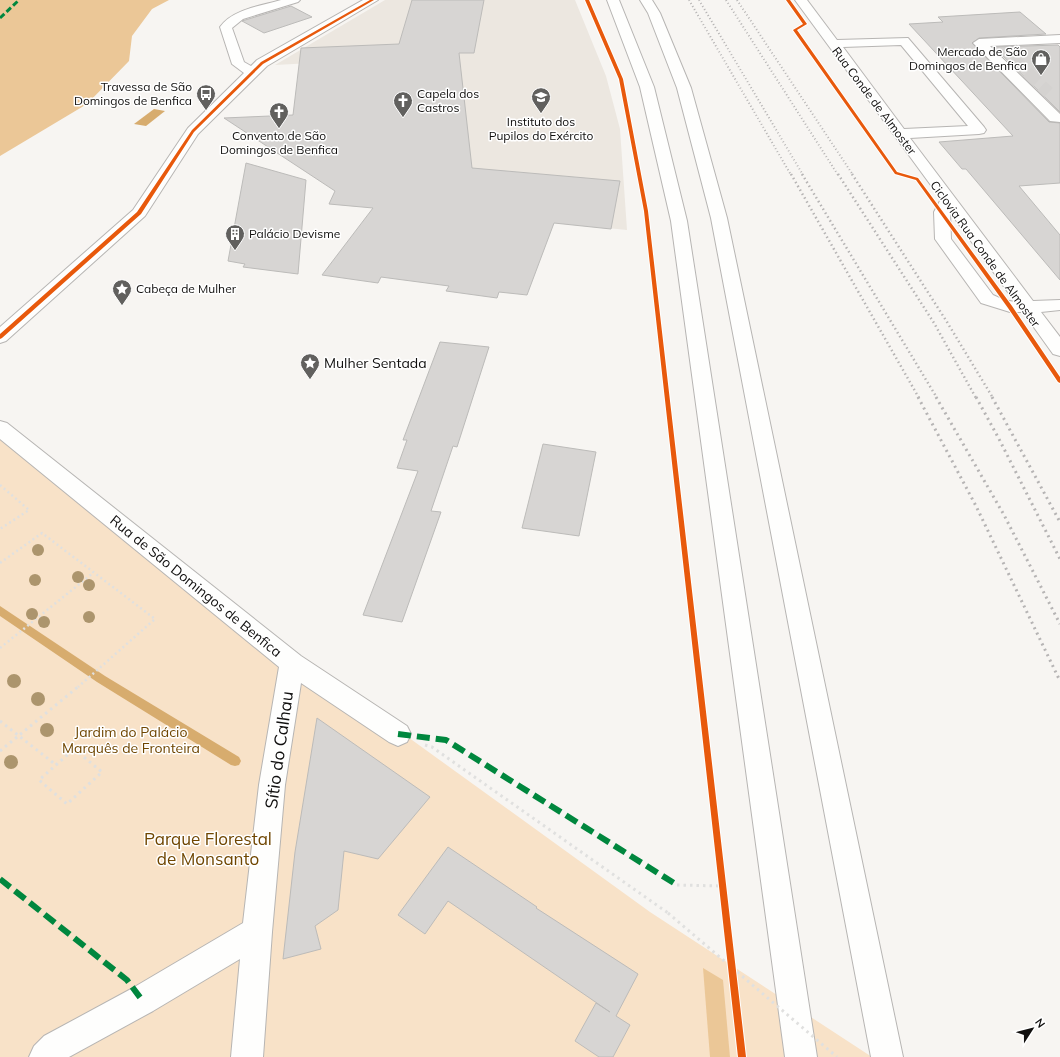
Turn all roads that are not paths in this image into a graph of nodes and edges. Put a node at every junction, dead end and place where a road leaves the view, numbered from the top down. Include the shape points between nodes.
1 (294, 0) edge
2 (372, 0) edge
3 (613, 0) edge
4 (646, 0) edge
5 (801, 0) edge
6 (1060, 39) edge
7 (995, 42) junction
8 (832, 44) junction
9 (1012, 59) tunnel mouth
10 (252, 72) junction
11 (1048, 93) tunnel mouth
12 (1060, 105) edge
13 (1060, 118) edge
14 (899, 134) junction
15 (948, 200) junction
16 (1060, 305) edge
17 (1030, 307) junction
18 (0, 337) edge
19 (1060, 350) edge
20 (0, 428) edge
21 (292, 663) junction
22 (398, 734) road end
23 (257, 932) junction
24 (45, 1057) edge
25 (247, 1057) edge
26 (801, 1057) edge
27 (887, 1057) edge

1 - 10 main road via 239,16 226,26 238,64
2 - 10 main road via 262,63
3 - 26 main road via 647,87 679,221
4 - 27 main road via 654,13 684,88 719,218
5 - 8 main road, Rua Conde de Almoster
6 - 7 main road
7 - 9 main road
7 - 13 main road via 979,43 1055,118
8 - 14 main road, Rua Conde de Almoster
8 - 14 main road via 904,41 979,130
10 - 18 main road via 193,131 140,213
11 - 12 main road
14 - 15 main road, Rua Conde de Almoster
15 - 17 main road, Rua Conde de Almoster
15 - 17 main road via 942,212 943,239 987,299 998,304
16 - 17 main road
17 - 19 main road, Rua Conde de Almoster
20 - 21 main road, Rua de São Domingos de Benfica
21 - 22 main road, Rua de São Domingos de Benfica
21 - 23 main road, Sítio do Calhau via 272,785
23 - 24 main road via 142,1000 55,1047
23 - 25 main road, Sítio do Calhau

